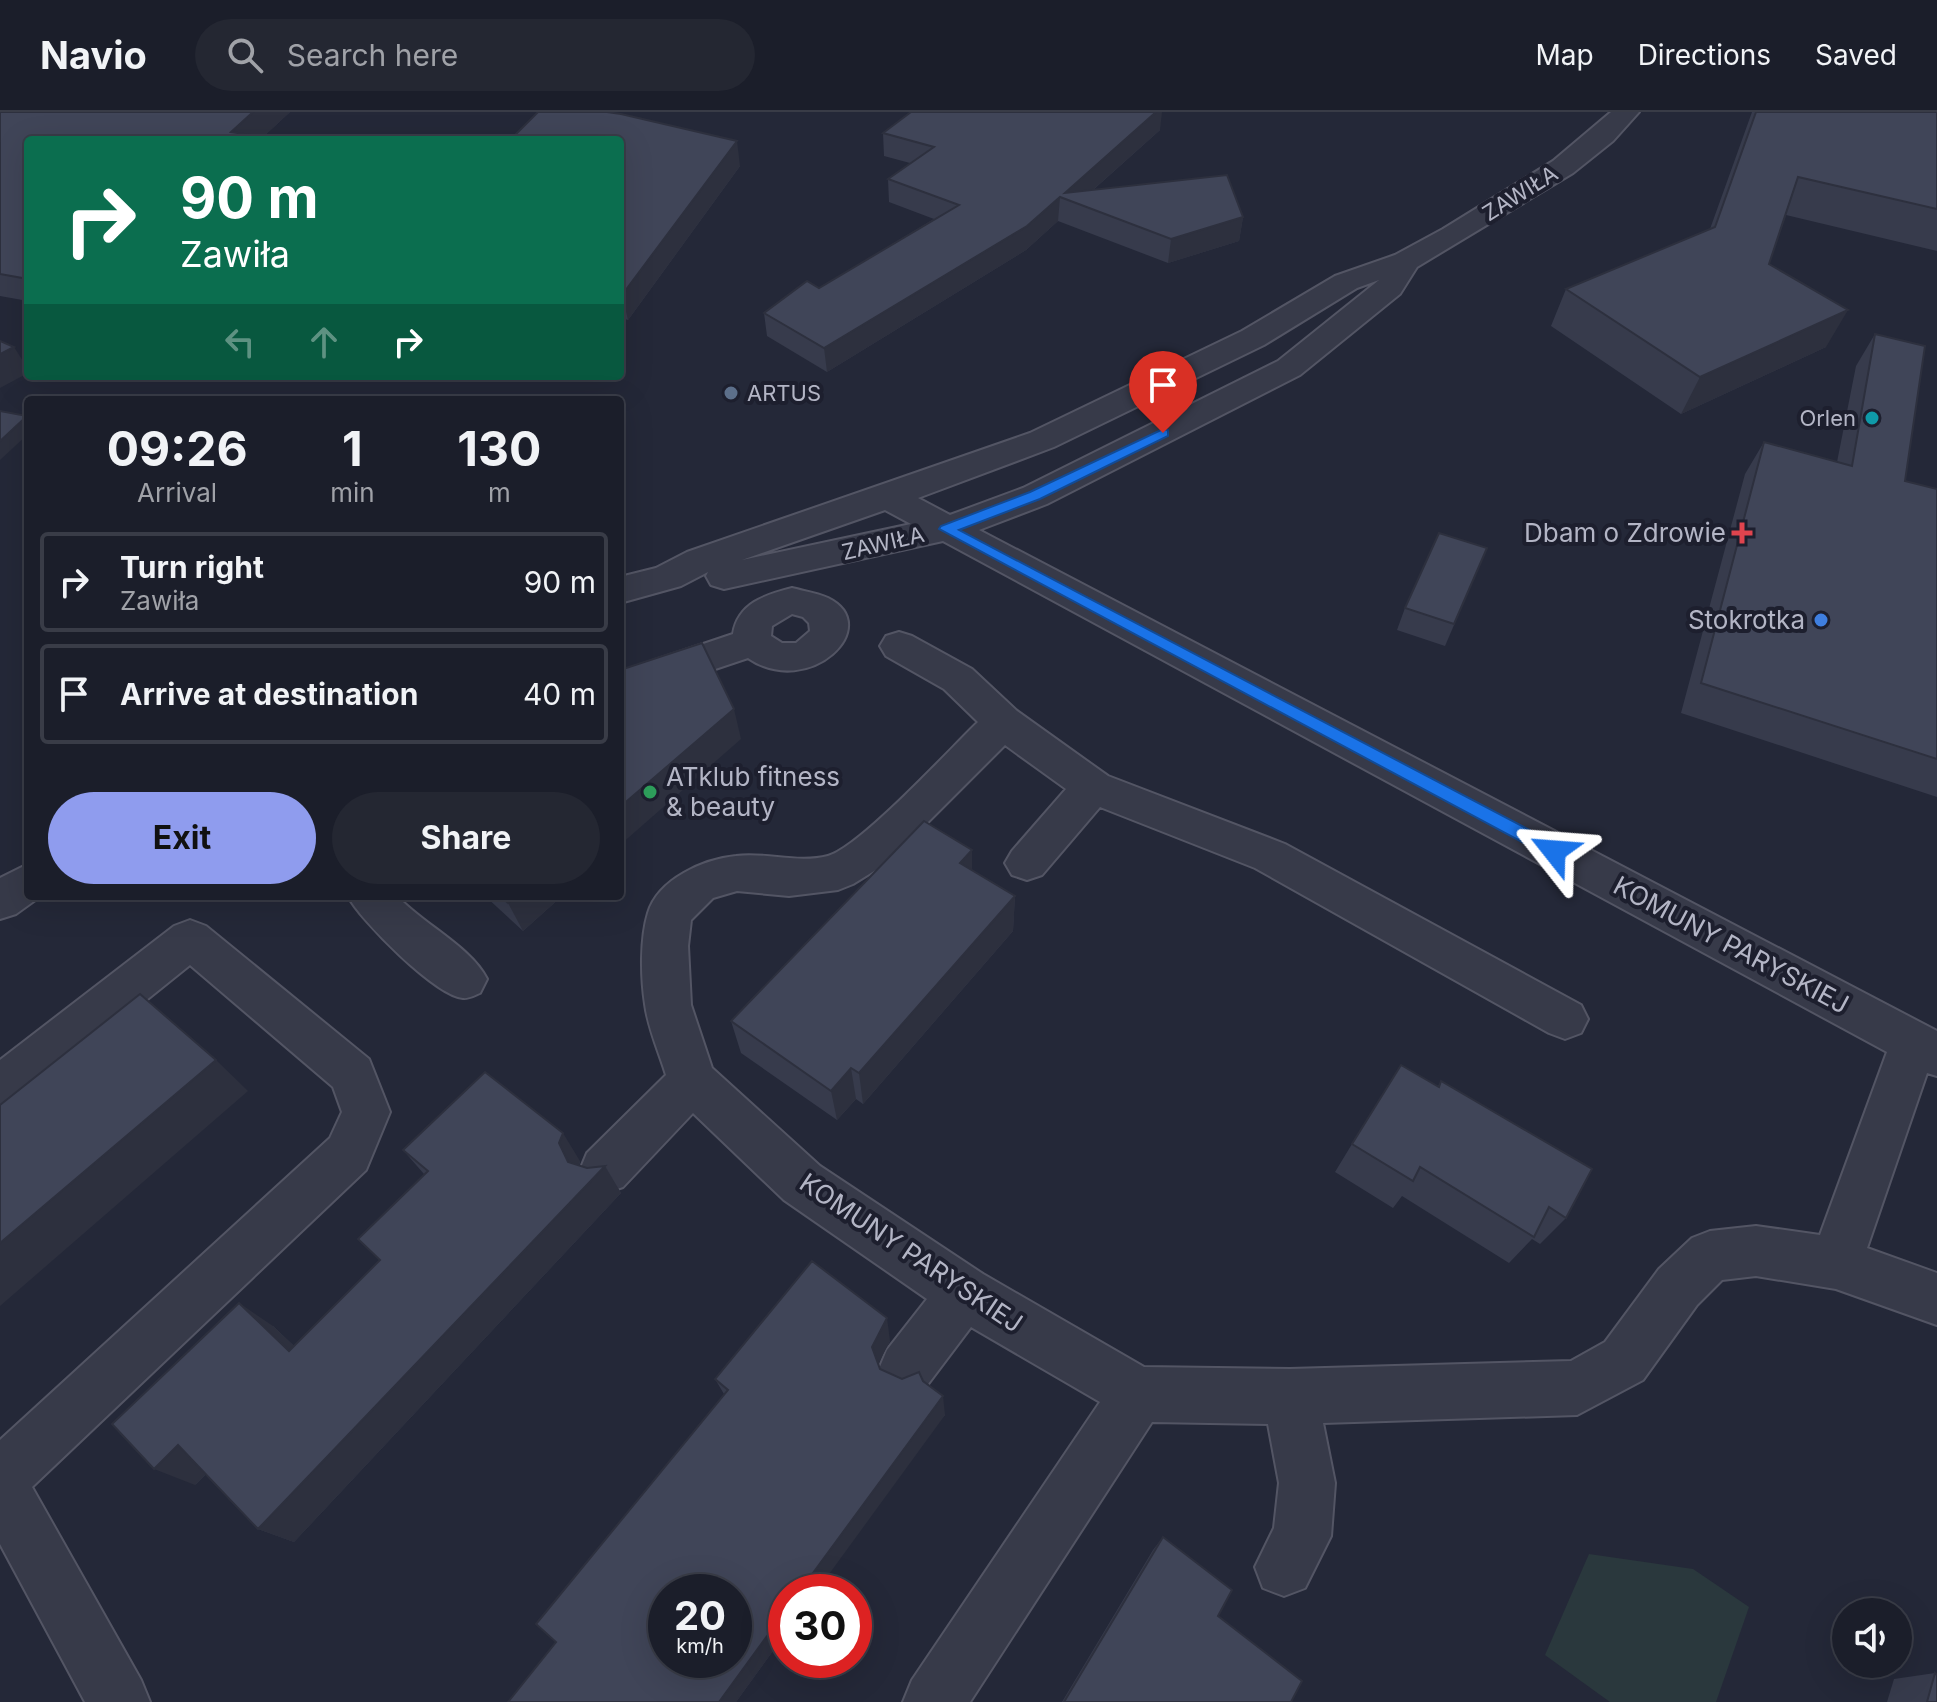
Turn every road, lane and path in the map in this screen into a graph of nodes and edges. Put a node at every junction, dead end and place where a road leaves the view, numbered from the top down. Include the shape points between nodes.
1 (1626, 112) edge
2 (1405, 261) junction
3 (888, 497) junction
4 (946, 529) junction
5 (668, 577) junction
6 (624, 589) edge
7 (753, 642) dead end
8 (899, 646) dead end
9 (624, 686) edge
10 (1003, 722) junction
11 (1093, 787) junction
12 (1027, 863) dead end
13 (24, 885) edge
14 (374, 900) edge
15 (0, 901) edge
16 (464, 979) dead end
17 (1565, 1019) dead end
18 (1925, 1049) edge
19 (692, 1081) junction
20 (0, 1089) edge
21 (605, 1170) edge
22 (1836, 1263) junction
23 (964, 1293) junction
24 (1937, 1299) edge
25 (906, 1369) dead end
26 (1138, 1394) junction
27 (1290, 1397) junction
28 (0, 1479) edge
29 (0, 1486) edge
30 (1284, 1567) dead end
31 (119, 1702) edge
32 (934, 1702) edge

1 - 2 street, ZAWIŁA via 1563,167
2 - 3 street, ZAWIŁA via 1346,282 1253,338 1042,440
2 - 4 street, ZAWIŁA via 1389,288 1289,368 1035,496
3 - 4 street, KOMUNY PARYSKIEJ
3 - 5 street, ZAWIŁA via 700,561
4 - 5 street, ZAWIŁA via 726,576
4 - 18 street, KOMUNY PARYSKIEJ
5 - 6 street, ZAWIŁA
7 - 9 street
8 - 10 street via 958,679
10 - 11 street
10 - 19 street, KOMUNY PARYSKIEJ via 872,851 838,872 789,878 737,873 698,885 670,913 668,1005
11 - 12 street
11 - 17 street via 1270,856
13 - 15 street
14 - 16 street via 396,925
18 - 22 street via 1899,1089 1879,1137
19 - 21 street
19 - 23 street, KOMUNY PARYSKIEJ via 802,1183
20 - 28 street via 190,939 352,1074 366,1112 348,1154
22 - 24 street, KOMUNY PARYSKIEJ
22 - 27 street, KOMUNY PARYSKIEJ via 1756,1251 1710,1256 1678,1287 1624,1361 1577,1388
23 - 25 street
23 - 26 street, KOMUNY PARYSKIEJ
26 - 27 street, KOMUNY PARYSKIEJ
26 - 32 street
27 - 30 street via 1307,1483 1302,1536
29 - 31 street

